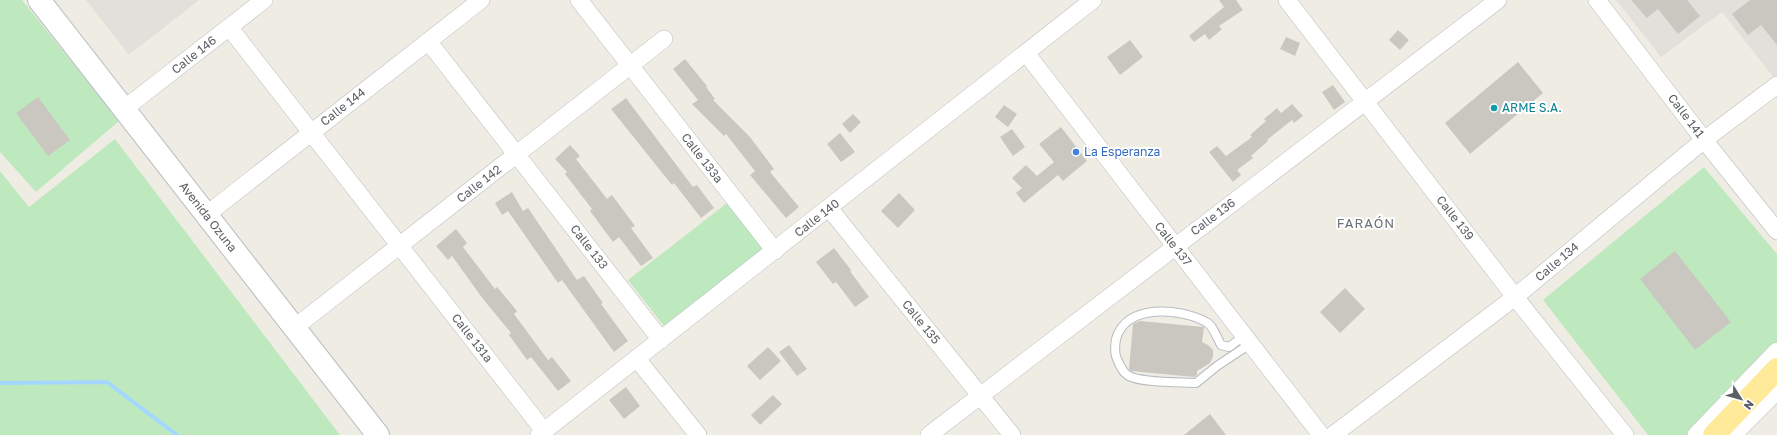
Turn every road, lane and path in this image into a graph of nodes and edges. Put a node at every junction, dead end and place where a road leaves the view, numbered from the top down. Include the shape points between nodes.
1 (39, 0) edge
2 (264, 0) edge
3 (480, 0) edge
4 (579, 0) edge
5 (1093, 0) edge
6 (1287, 0) edge
7 (1498, 0) edge
8 (1597, 0) edge
9 (229, 27) junction
10 (664, 39) dead end
11 (428, 41) junction
12 (1026, 53) junction
13 (630, 65) junction
14 (1777, 85) edge
15 (1365, 102) junction
16 (124, 109) junction
17 (311, 133) junction
18 (1704, 140) junction
19 (517, 154) junction
20 (830, 208) junction
21 (206, 215) junction
22 (1777, 231) edge
23 (400, 246) junction
24 (1175, 246) junction
25 (775, 251) junction
26 (1515, 297) junction
27 (294, 328) junction
28 (661, 340) junction
29 (1247, 340) junction
30 (1777, 351) edge
31 (637, 359) junction
32 (1777, 369) edge
33 (1777, 391) edge
34 (981, 396) junction
35 (542, 433) edge
36 (378, 435) edge
37 (698, 435) edge
38 (930, 435) edge
39 (1012, 435) edge
40 (1321, 435) edge
41 (1334, 435) edge
42 (1625, 435) edge
43 (1696, 435) edge
44 (1714, 435) edge
45 (1733, 435) edge

1 - 16 main road, Avenida Ozuna
2 - 9 street, Calle 146
3 - 11 street, Calle 144
4 - 13 street, Calle 133a
5 - 12 street, Calle 140
6 - 15 street, Calle 139
7 - 15 street, Calle 136
8 - 18 street, Calle 141
9 - 16 street, Calle 146
9 - 17 street, Calle 131a
10 - 13 street, Calle 142
11 - 17 street, Calle 144
11 - 19 street, Calle 133
12 - 20 street, Calle 140
12 - 24 street, Calle 137
13 - 19 street, Calle 142
13 - 25 street, Calle 133a
14 - 18 street, Calle 134
15 - 24 street, Calle 136
15 - 26 street, Calle 139
16 - 21 main road, Avenida Ozuna
17 - 21 street, Calle 144
17 - 23 street, Calle 131a
18 - 22 street, Calle 141
18 - 26 street, Calle 134
19 - 23 street, Calle 142
19 - 28 street, Calle 133
20 - 25 street, Calle 140
20 - 34 street, Calle 135
21 - 27 main road, Avenida Ozuna
23 - 27 street, Calle 142
23 - 35 street, Calle 131a
24 - 29 street, Calle 137
24 - 34 street, Calle 136
25 - 28 street, Calle 140
26 - 41 street, Calle 134
26 - 42 street, Calle 139
27 - 36 main road, Avenida Ozuna
28 - 31 street, Calle 140
29 - 29 lane via 1229,347 1221,345 1208,322 1185,314 1149,312 1136,315 1118,332 1115,344 1116,357 1121,368 1130,377 1196,383
29 - 40 street, Calle 137
30 - 43 street
31 - 35 street, Calle 140
31 - 37 street
32 - 44 highway
33 - 45 street
34 - 38 street, Calle 136
34 - 39 street, Calle 135

